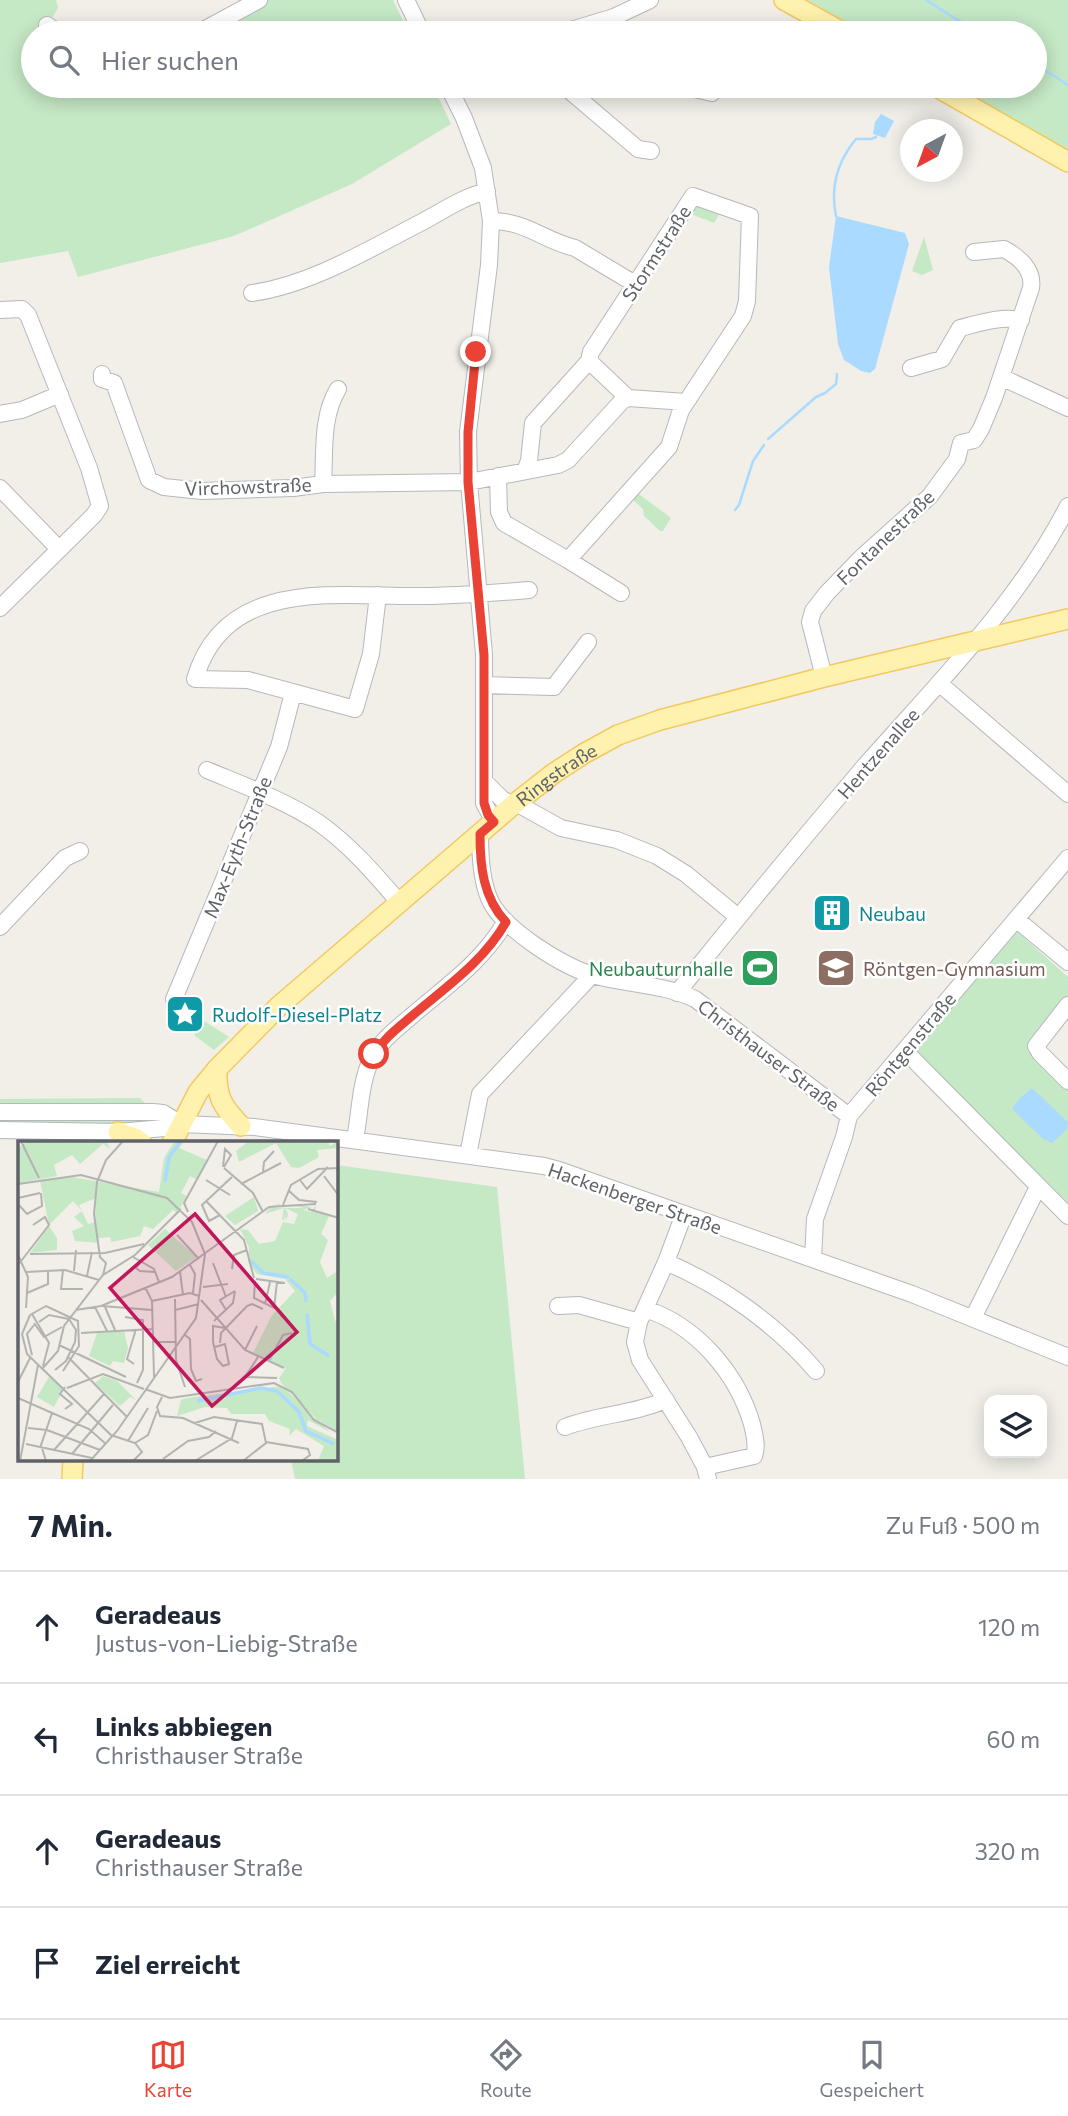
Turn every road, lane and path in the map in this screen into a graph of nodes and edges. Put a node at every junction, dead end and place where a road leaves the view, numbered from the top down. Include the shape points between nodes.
1 (259, 0) edge
2 (406, 0) edge
3 (650, 0) edge
4 (784, 0) edge
5 (220, 21) edge
6 (416, 21) edge
7 (613, 21) edge
8 (822, 21) edge
9 (453, 98) edge
10 (578, 98) edge
11 (956, 98) edge
12 (651, 151) dead end
13 (1068, 162) edge
14 (487, 191) junction
15 (491, 221) junction
16 (974, 252) dead end
17 (635, 284) junction
18 (252, 293) dead end
19 (0, 310) edge
20 (1021, 320) junction
21 (589, 361) junction
22 (911, 368) dead end
23 (102, 374) dead end
24 (1001, 377) junction
25 (338, 389) dead end
26 (60, 394) junction
27 (628, 398) junction
28 (686, 402) junction
29 (1068, 408) edge
30 (0, 414) edge
31 (525, 471) junction
32 (498, 476) junction
33 (468, 482) junction
34 (323, 484) junction
35 (0, 488) edge
36 (1068, 506) edge
37 (1062, 527) edge
38 (59, 550) junction
39 (568, 561) junction
40 (528, 590) dead end
41 (621, 593) dead end
42 (478, 594) junction
43 (378, 595) junction
44 (0, 608) edge
45 (1068, 619) edge
46 (588, 642) dead end
47 (973, 643) junction
48 (824, 677) junction
49 (940, 684) junction
50 (484, 685) junction
51 (293, 693) junction
52 (207, 771) dead end
53 (484, 781) junction
54 (260, 792) junction
55 (1068, 794) edge
56 (514, 804) junction
57 (487, 828) junction
58 (80, 850) dead end
59 (1068, 858) edge
60 (399, 902) junction
61 (738, 917) junction
62 (1016, 919) junction
63 (506, 922) junction
64 (0, 927) edge
65 (1068, 962) edge
66 (592, 975) junction
67 (677, 993) junction
68 (1068, 1005) edge
69 (180, 1015) dead end
70 (905, 1051) junction
71 (217, 1069) junction
72 (1068, 1081) edge
73 (0, 1112) edge
74 (849, 1115) junction
75 (181, 1124) junction
76 (0, 1130) edge
77 (118, 1132) junction
78 (249, 1132) edge
79 (355, 1139) junction
80 (139, 1141) edge
81 (173, 1141) edge
82 (468, 1155) junction
83 (1038, 1187) junction
84 (684, 1214) junction
85 (1067, 1214) edge
86 (813, 1259) junction
87 (666, 1262) junction
88 (558, 1306) dead end
89 (642, 1315) junction
90 (973, 1318) junction
91 (1068, 1357) edge
92 (816, 1371) dead end
93 (666, 1400) junction
94 (565, 1427) dead end
95 (707, 1473) edge

1 - 5 street
2 - 6 street
3 - 7 street
4 - 8 main road
9 - 14 street, Christhauser Straße via 475,146
10 - 12 street via 638,149
11 - 13 main road
14 - 15 street, Christhauser Straße
14 - 18 street via 360,255 275,290
15 - 17 street via 510,221 575,248
15 - 33 street, Christhauser Straße via 468,432
16 - 20 street, Fontanestraße via 1004,249 1029,270 1032,283
17 - 21 street, Stormstraße
17 - 28 street, Stormstraße via 693,196 750,216 744,313
19 - 26 street via 22,309 28,315
20 - 22 street via 990,320 960,328 942,359
20 - 24 street, Fontanestraße
21 - 27 street
21 - 31 street, Stormstraße via 533,423
23 - 34 street, Virchowstraße via 102,379 114,383 147,475 155,484 202,491
24 - 29 street
24 - 48 street, Fontanestraße via 981,429 974,440 961,443 957,458 937,487 861,558 813,611 810,622
25 - 34 street via 329,404
26 - 30 street
26 - 38 street via 100,506
27 - 28 street
27 - 31 street via 566,462
28 - 39 street via 669,447
31 - 32 street
32 - 33 street
32 - 39 street via 499,512 504,523
33 - 34 street, Virchowstraße
33 - 42 street, Christhauser Straße
35 - 38 street
36 - 37 street, Hentzenallee
37 - 47 street, Hentzenallee
38 - 44 street
39 - 41 street
40 - 42 street
42 - 43 street
42 - 50 street, Christhauser Straße
43 - 51 street via 372,654 355,709
43 - 51 street via 284,598 255,608 217,636 195,679 248,680
45 - 47 main road, Ringstraße
46 - 50 street via 554,687
47 - 48 main road, Ringstraße
47 - 49 street, Hentzenallee
48 - 56 main road, Ringstraße via 618,735 571,761
49 - 55 street
49 - 61 street, Hentzenallee
50 - 53 street, Christhauser Straße
51 - 54 street, Max-Eyth-Straße via 279,747
52 - 54 street
53 - 56 street
53 - 57 street, Christhauser Straße
54 - 60 street via 334,835
54 - 69 street, Max-Eyth-Straße via 174,999
56 - 57 main road, Ringstraße
56 - 61 street via 561,828 617,840 657,856 686,873
57 - 60 main road, Ringstraße
57 - 63 street, Christhauser Straße via 480,853 486,892
58 - 64 street via 65,858
59 - 62 street, Röntgenstraße
60 - 71 main road, Ringstraße via 279,1006
61 - 67 street, Hentzenallee
62 - 65 street
62 - 70 street, Röntgenstraße
63 - 66 street, Christhauser Straße
63 - 79 street via 468,969 378,1048 366,1072
66 - 67 street, Christhauser Straße
66 - 82 street via 480,1094
67 - 74 street, Christhauser Straße via 695,999
68 - 72 street via 1036,1045
70 - 74 street, Röntgenstraße
70 - 83 street
71 - 75 main road, Ringstraße
71 - 78 main road via 221,1104
73 - 75 street, Hackenberger Straße via 153,1112
74 - 86 street, Röntgenstraße via 815,1219
75 - 77 street, Hackenberger Straße
75 - 78 street, Hackenberger Straße
75 - 81 main road, Ringstraße
76 - 77 street, Hackenberger Straße
77 - 80 main road
78 - 79 street, Hackenberger Straße
79 - 82 street, Hackenberger Straße
82 - 84 street, Hackenberger Straße via 559,1170
83 - 85 street
83 - 90 street
84 - 86 street, Hackenberger Straße
84 - 87 street
86 - 90 street, Hackenberger Straße
87 - 89 street
87 - 92 street via 744,1306
88 - 89 street
89 - 93 street via 635,1342 637,1354
89 - 95 street via 657,1313 707,1348 734,1382 747,1408 754,1456
90 - 91 street, Hackenberger Straße
93 - 94 street
93 - 95 street

